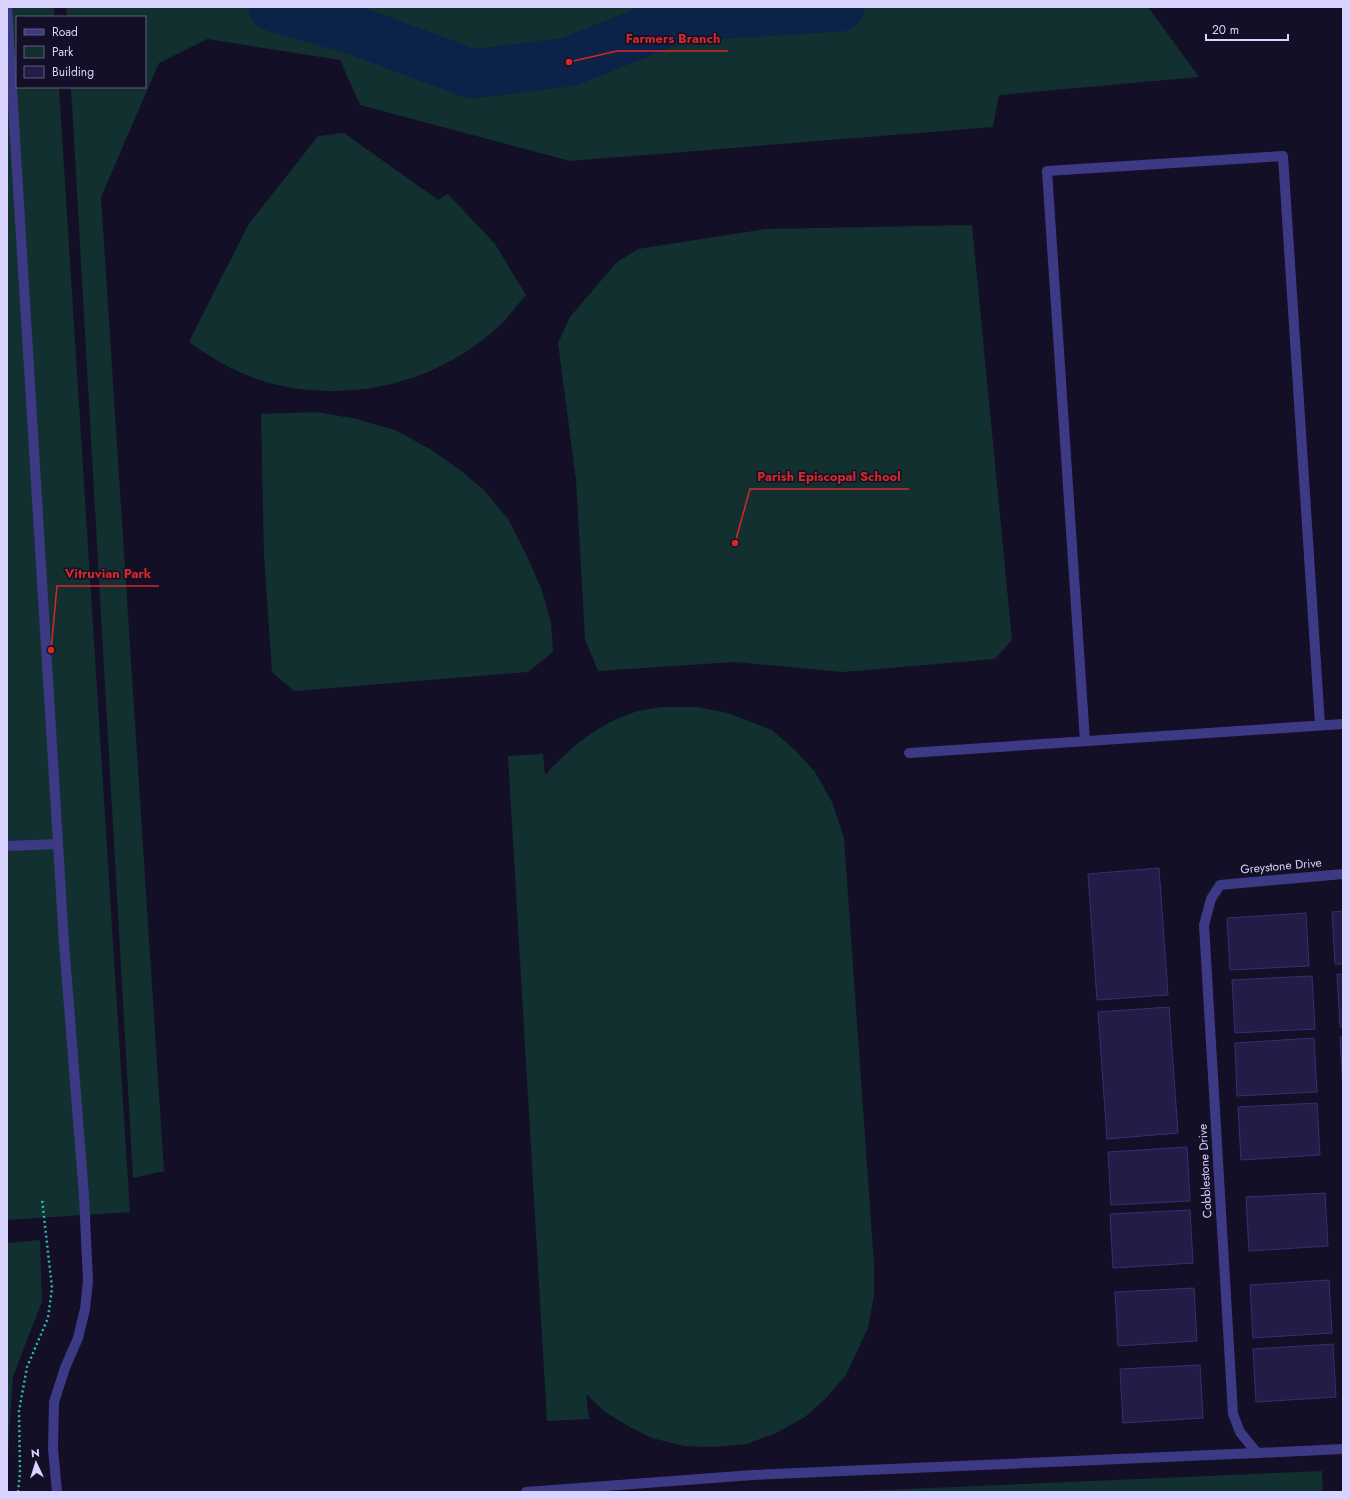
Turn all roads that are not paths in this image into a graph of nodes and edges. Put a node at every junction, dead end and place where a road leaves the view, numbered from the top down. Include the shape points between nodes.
1 (7, 7) edge
2 (1343, 724) edge
3 (1320, 725) junction
4 (1085, 741) junction
5 (909, 753) dead end
6 (58, 844) junction
7 (7, 846) edge
8 (1343, 874) edge
9 (1220, 885) joint
10 (1343, 1449) edge
11 (1257, 1453) junction
12 (56, 1492) edge
13 (526, 1492) edge

1 - 6 street
2 - 3 street
3 - 4 street
3 - 4 street via 1282,156 1047,171
4 - 5 street
6 - 7 street
6 - 12 street via 88,1281 78,1338 54,1402 53,1449
8 - 9 street, Greystone Drive
9 - 11 street, Cobblestone Drive via 1211,898 1204,925 1233,1414 1240,1432
10 - 11 street
11 - 13 street via 753,1475

